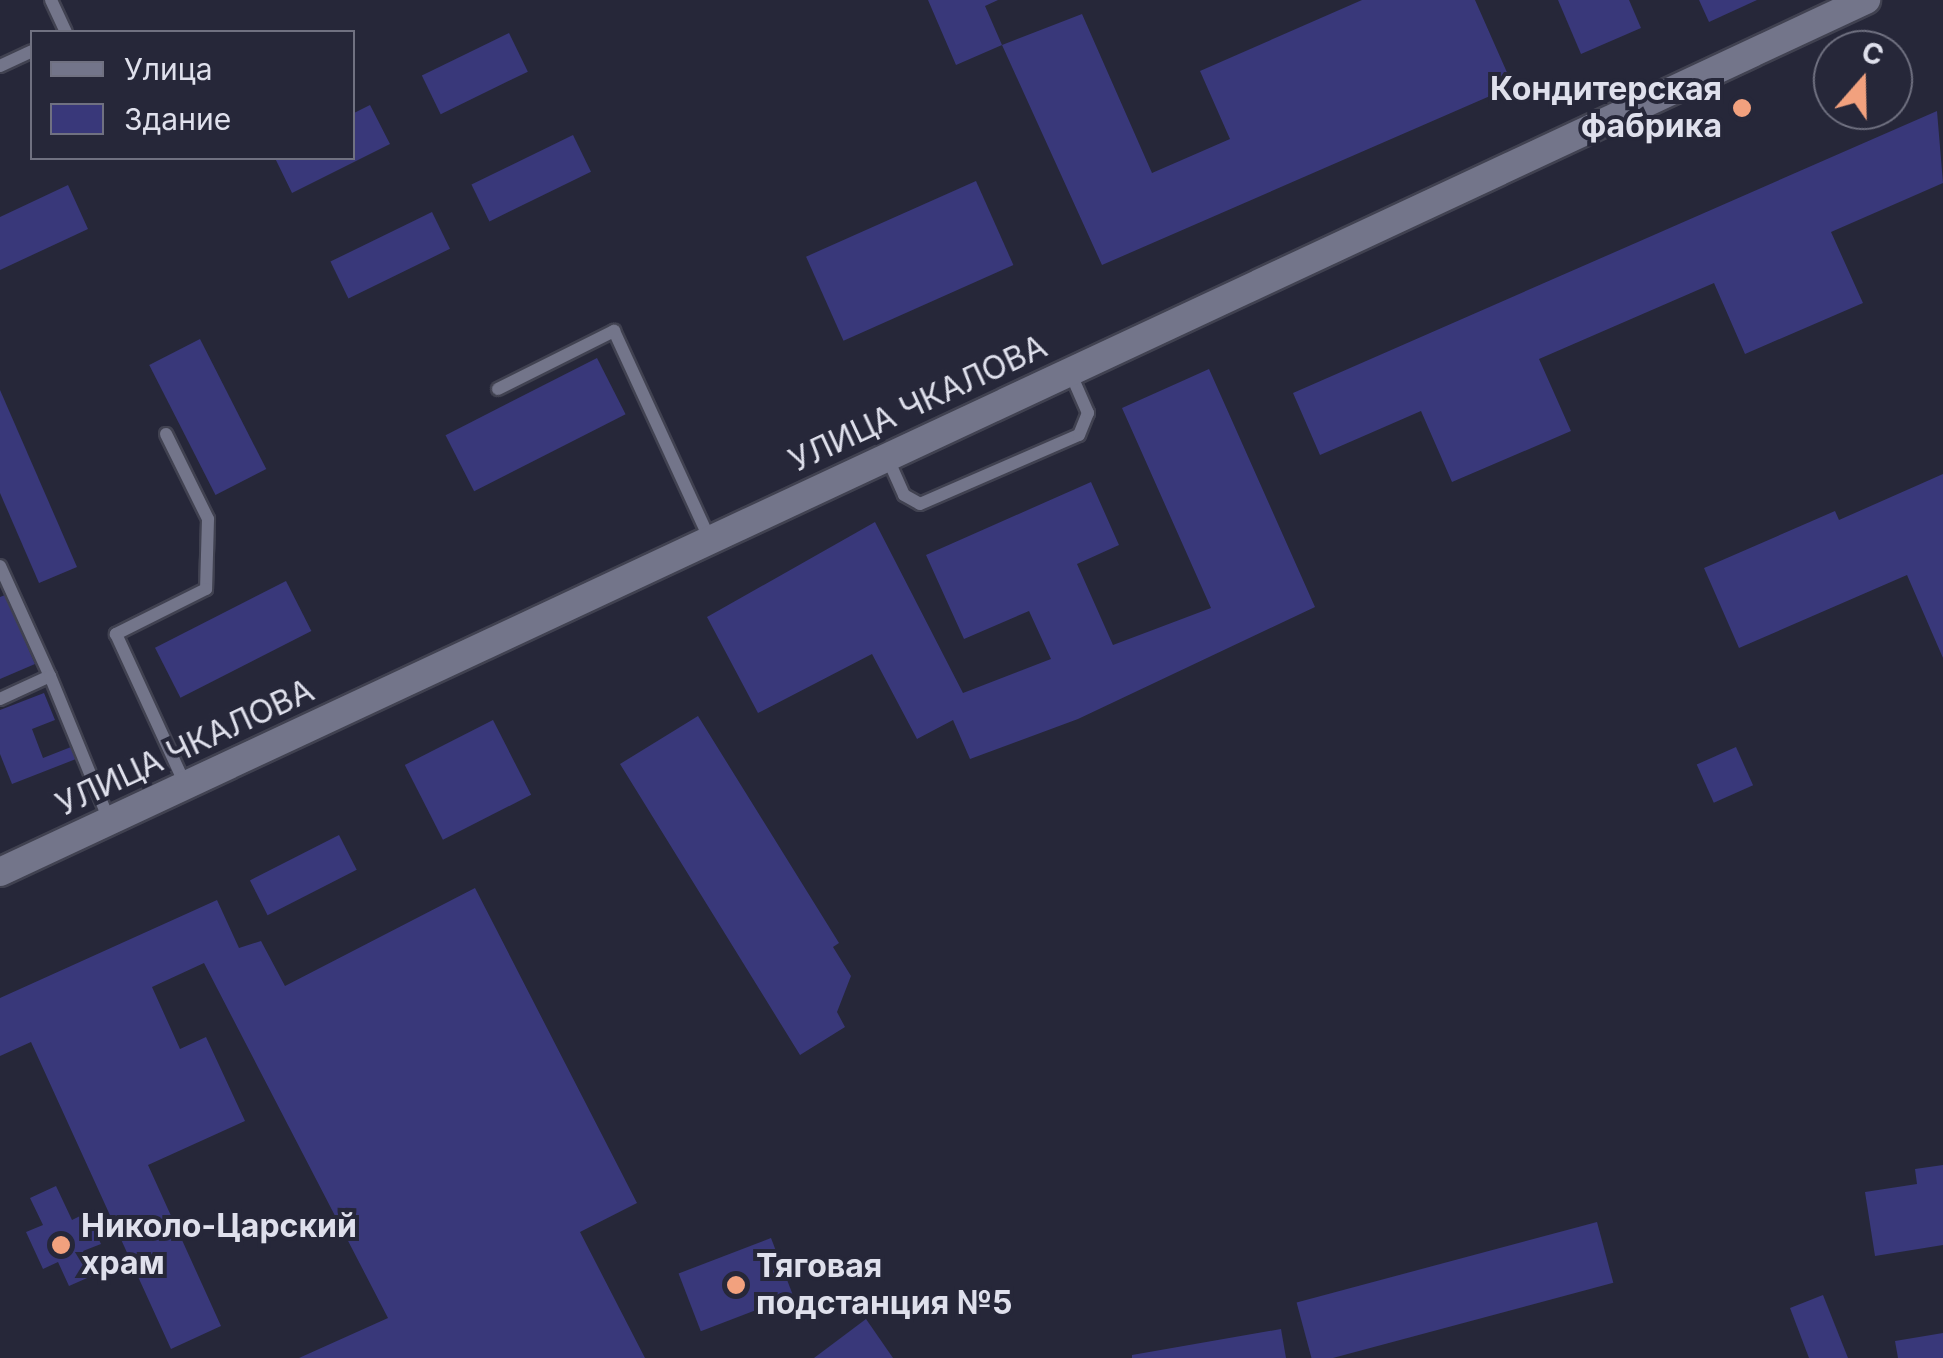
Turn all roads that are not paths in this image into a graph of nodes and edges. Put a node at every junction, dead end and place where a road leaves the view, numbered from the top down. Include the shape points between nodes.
1 (51, 0) edge
2 (1866, 0) edge
3 (65, 30) edge
4 (30, 52) edge
5 (0, 66) edge
6 (1069, 371) junction
7 (498, 389) dead end
8 (166, 434) dead end
9 (888, 458) junction
10 (710, 540) junction
11 (0, 566) edge
12 (50, 676) junction
13 (0, 699) edge
14 (187, 787) junction
15 (110, 822) junction
16 (0, 872) edge

1 - 3 lane
2 - 6 street, УЛИЦА ЧКАЛОВА
4 - 5 lane
6 - 9 street, УЛИЦА ЧКАЛОВА
6 - 9 lane via 1088,412 1079,434 920,504 904,495
7 - 10 lane via 614,331
8 - 14 lane via 208,519 206,589 116,634
9 - 10 street, УЛИЦА ЧКАЛОВА
10 - 14 street, УЛИЦА ЧКАЛОВА
11 - 12 lane
12 - 13 lane
12 - 15 lane
14 - 15 street, УЛИЦА ЧКАЛОВА
15 - 16 street, УЛИЦА ЧКАЛОВА

